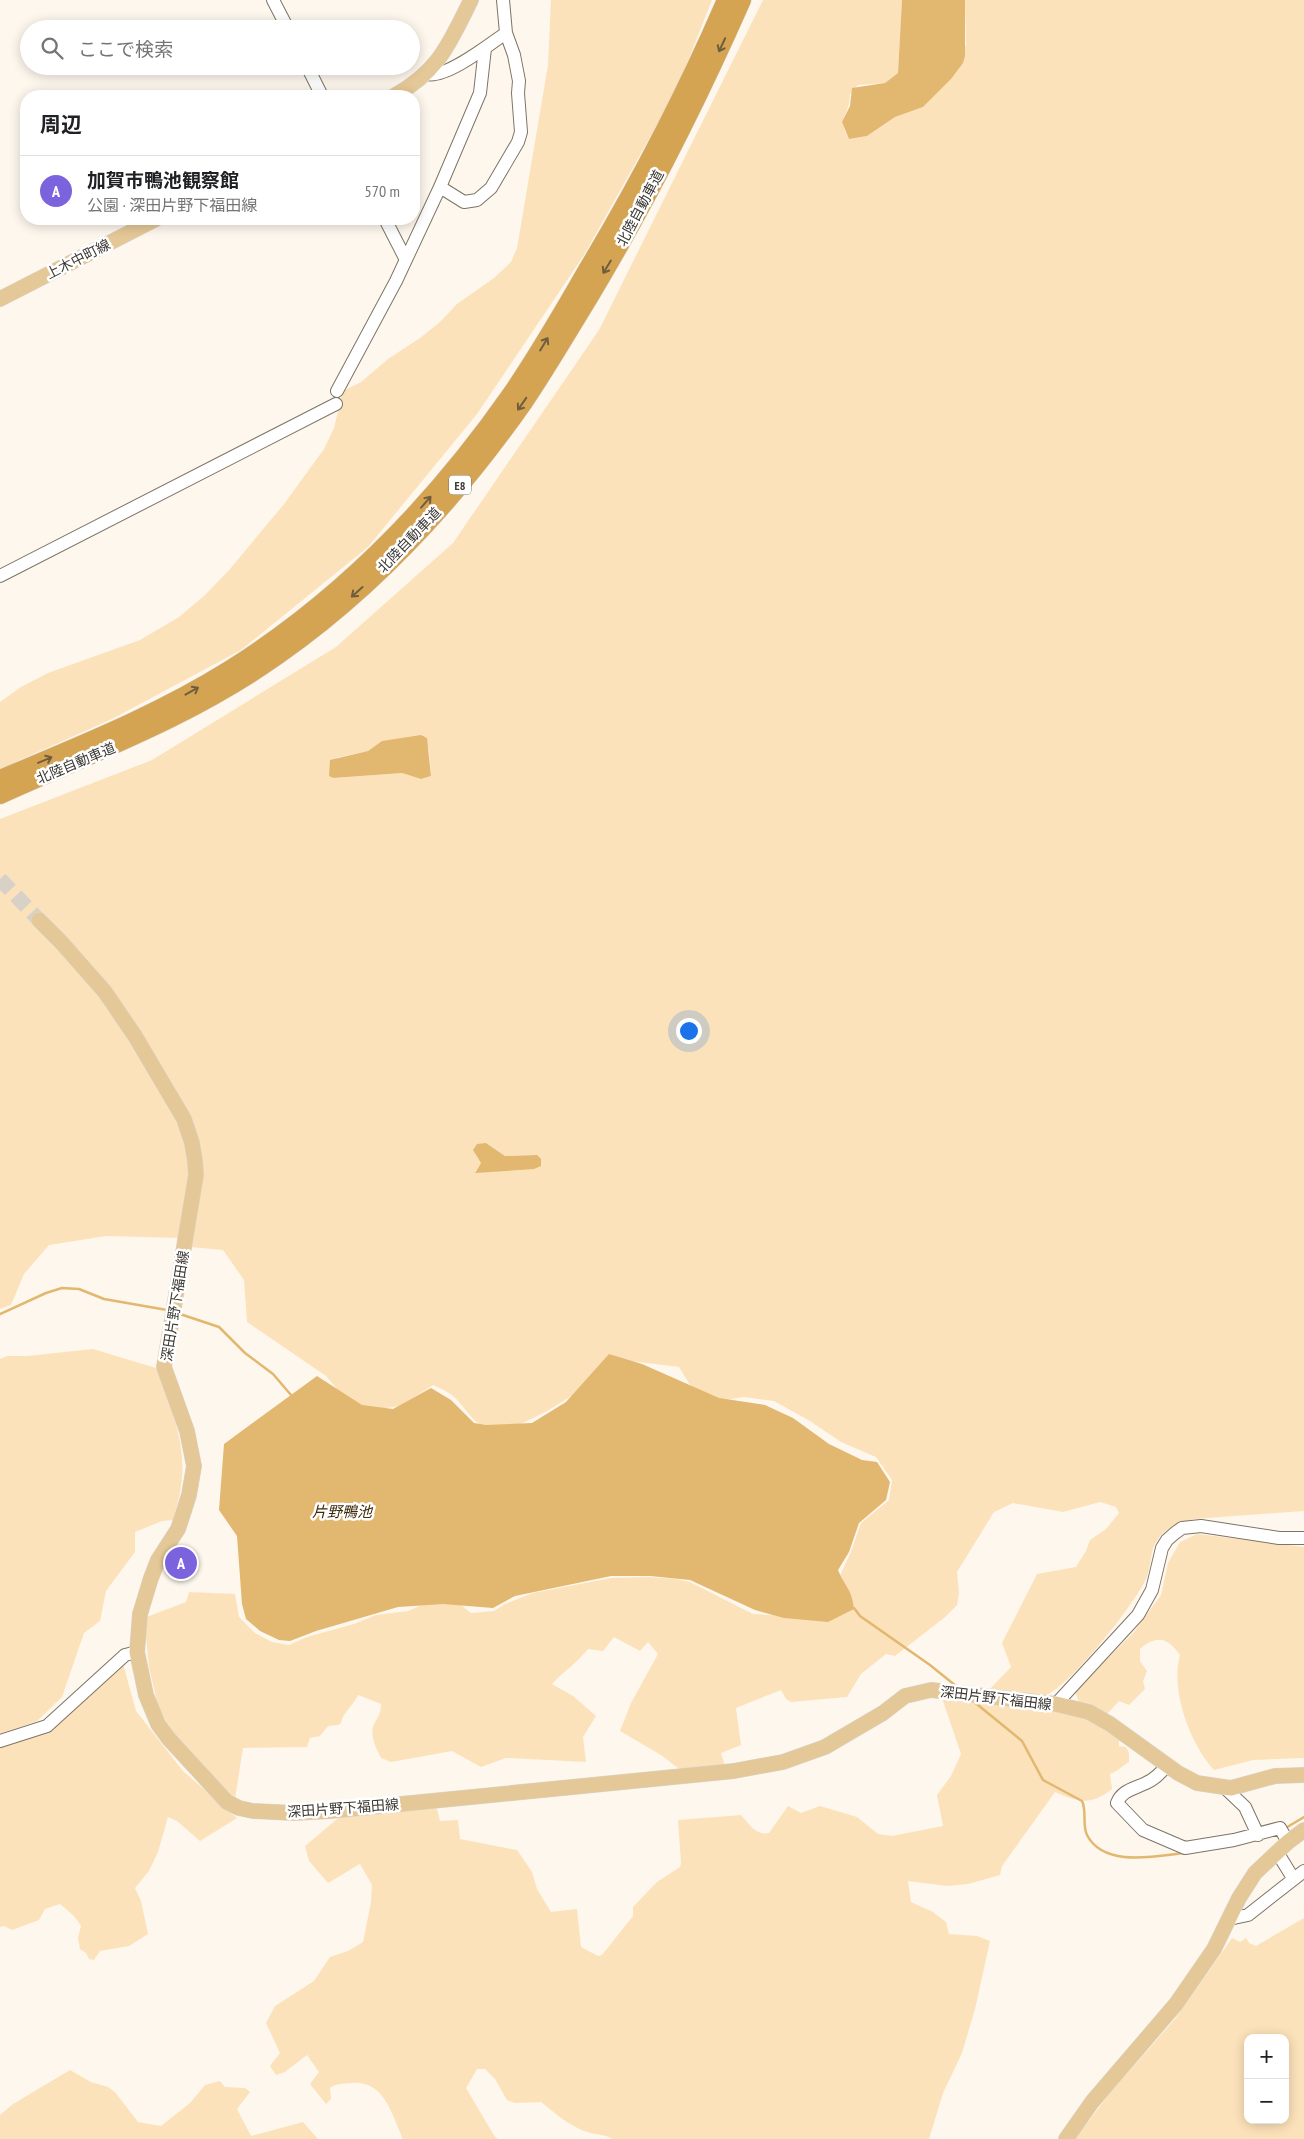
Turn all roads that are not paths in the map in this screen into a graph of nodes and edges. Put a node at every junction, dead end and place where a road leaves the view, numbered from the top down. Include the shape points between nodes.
1 (273, 0) edge
2 (471, 0) edge
3 (503, 0) edge
4 (726, 0) edge
5 (742, 0) edge
6 (283, 20) edge
7 (506, 33) junction
8 (485, 48) junction
9 (427, 74) junction
10 (312, 75) edge
11 (319, 90) edge
12 (405, 90) edge
13 (440, 187) junction
14 (144, 225) edge
15 (388, 225) edge
16 (405, 258) junction
17 (0, 299) edge
18 (337, 391) dead end
19 (336, 404) dead end
20 (0, 576) edge
21 (0, 779) edge
22 (0, 795) edge
23 (39, 920) tunnel mouth
24 (1304, 1538) edge
25 (137, 1652) junction
26 (1056, 1704) junction
27 (0, 1741) edge
28 (1167, 1765) junction
29 (1304, 1776) edge
30 (1225, 1788) junction
31 (1304, 1830) edge
32 (1258, 1835) junction
33 (1288, 1842) junction
34 (1277, 1852) junction
35 (1299, 1874) edge
36 (1229, 1919) junction
37 (1066, 2139) edge

1 - 6 street
2 - 9 main road via 442,54
3 - 7 street
21 -> 4 highway, 北陸自動車道 / E8 via 141,718 229,670 339,589 416,514 480,437 542,347 640,178 676,110
5 -> 22 highway, 北陸自動車道 / E8 via 689,115 601,277 524,401 490,448 429,521 393,559 318,625 235,683 152,729
7 - 8 street
7 - 13 street via 519,81 521,132 518,142 491,188 477,200 464,202
8 - 9 street via 451,68
8 - 13 street via 480,93
9 - 12 main road
10 - 11 street
13 - 16 street
14 - 17 main road, 上木中町線
15 - 16 street
16 - 18 street
19 - 20 street
23 - 25 main road, 深田片野下福田線 via 105,992 135,1036 184,1119 195,1161 196,1175 164,1367 187,1431 194,1466 180,1523 158,1560 144,1596 137,1626
24 - 26 street via 1279,1538 1200,1526 1182,1528 1162,1548 1152,1590 1138,1615
25 - 26 main road, 深田片野下福田線 via 146,1695 158,1724 227,1802 253,1811 330,1811 734,1771 783,1762 825,1747 883,1713 905,1696 931,1690
25 - 27 street via 125,1655 47,1726
26 - 28 main road, 深田片野下福田線 via 1090,1712
28 - 30 main road, 深田片野下福田線 via 1198,1783
28 - 32 street via 1155,1777 1130,1789 1117,1803 1143,1830 1185,1848
29 - 30 main road, 深田片野下福田線 via 1274,1776
30 - 32 street via 1245,1807
31 - 33 main road
32 - 33 street via 1280,1828
33 - 34 main road
34 - 35 street
34 - 36 main road via 1255,1873
35 - 36 street via 1248,1915
36 - 37 main road via 1214,1949 1176,2004 1092,2102

